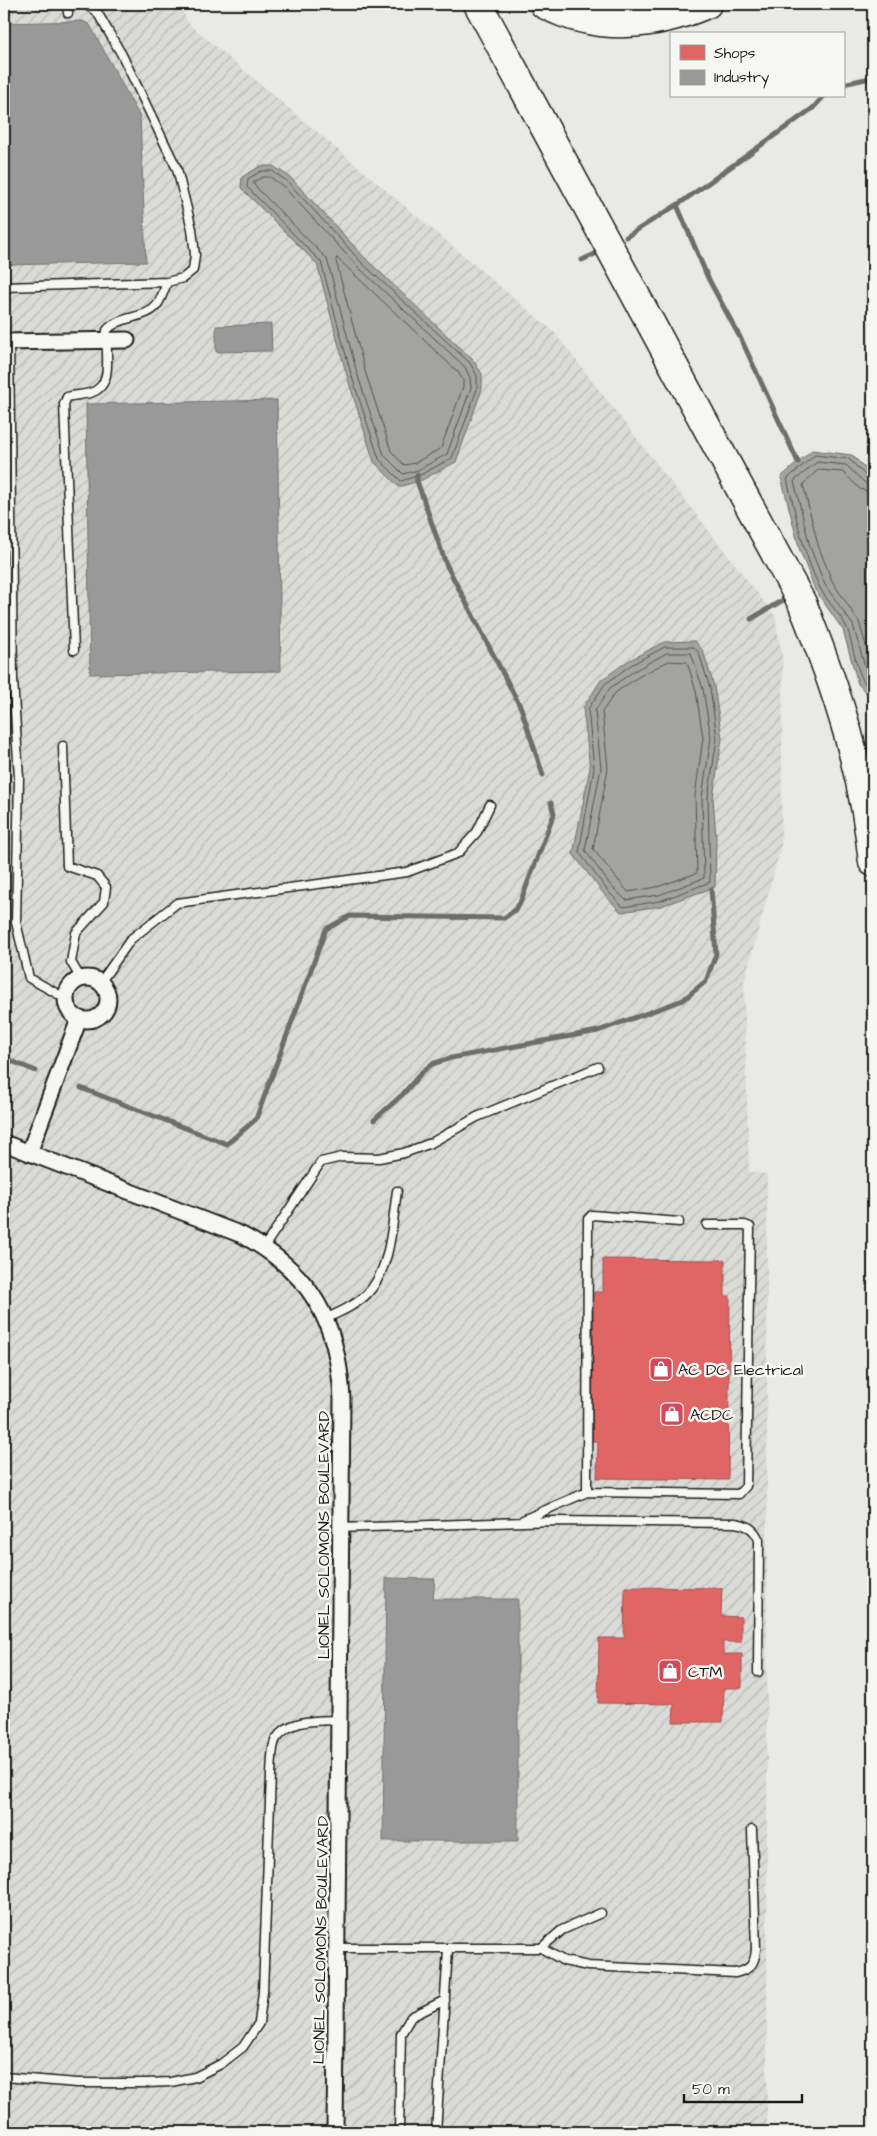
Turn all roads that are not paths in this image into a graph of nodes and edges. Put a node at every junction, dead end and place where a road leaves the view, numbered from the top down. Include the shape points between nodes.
1 (67, 4) edge
2 (85, 4) edge
3 (478, 4) edge
4 (544, 4) edge
5 (707, 4) edge
6 (68, 13) dead end
7 (167, 282) junction
8 (4, 287) edge
9 (106, 340) junction
10 (127, 340) dead end
11 (6, 342) edge
12 (74, 650) dead end
13 (13, 679) junction
14 (4, 680) edge
15 (62, 746) dead end
16 (490, 805) dead end
17 (873, 862) edge
18 (81, 979) junction
19 (100, 983) junction
20 (65, 998) junction
21 (79, 1019) junction
22 (598, 1067) dead end
23 (4, 1143) edge
24 (29, 1153) junction
25 (398, 1191) dead end
26 (679, 1222) dead end
27 (707, 1225) dead end
28 (264, 1247) junction
29 (327, 1318) junction
30 (587, 1492) junction
31 (519, 1522) junction
32 (339, 1528) junction
33 (758, 1672) dead end
34 (340, 1720) junction
35 (752, 1830) dead end
36 (601, 1913) dead end
37 (337, 1948) junction
38 (542, 1948) junction
39 (448, 1950) junction
40 (445, 2000) junction
41 (4, 2077) edge
42 (336, 2132) edge
43 (399, 2132) edge
44 (436, 2132) edge

1 - 6 lane
2 - 7 lane via 97,12 122,55 176,169 192,229 195,255 193,270 183,278
3 - 17 highway via 802,603 847,727 865,805
4 - 5 highway via 572,15 617,24 660,20
7 - 8 lane
7 - 9 lane via 156,306 112,324 107,330
9 - 10 street
9 - 11 street
9 - 12 lane via 105,380 99,389 67,397 64,404
11 - 13 lane
13 - 14 lane
13 - 20 lane via 19,778 16,922 30,978
15 - 18 lane via 66,866 97,876 106,887 104,902 76,933 71,962
16 - 19 lane via 477,832 458,853 407,872 177,903 131,939
18 - 19 street
18 - 20 street via 70,986
19 - 21 street via 108,1000 103,1012 92,1020
20 - 21 street via 69,1011
21 - 24 street
22 - 28 lane via 477,1117 431,1143 379,1158 342,1157 321,1162
23 - 24 street, LIONEL SOLOMONS BOULEVARD
24 - 28 street, LIONEL SOLOMONS BOULEVARD via 242,1235
25 - 29 lane via 382,1268 373,1285 357,1302
26 - 30 lane via 592,1215 588,1219
27 - 30 lane via 750,1227 746,1486 739,1494
28 - 29 street, LIONEL SOLOMONS BOULEVARD via 294,1271
29 - 32 street, LIONEL SOLOMONS BOULEVARD via 340,1368
30 - 31 lane
31 - 32 lane
31 - 33 lane via 735,1523 753,1529 759,1540
32 - 34 street, LIONEL SOLOMONS BOULEVARD
34 - 37 street, LIONEL SOLOMONS BOULEVARD
34 - 41 lane via 305,1722 288,1727 275,1740 263,1992 258,2023 243,2047 221,2064 195,2077 171,2082 76,2083
35 - 38 lane via 756,1949 753,1965 748,1970 735,1973 588,1966 564,1961
36 - 38 lane via 562,1930
37 - 39 lane
37 - 42 street, LIONEL SOLOMONS BOULEVARD
38 - 39 lane
39 - 40 lane
40 - 43 lane via 411,2017 401,2034
40 - 44 lane

